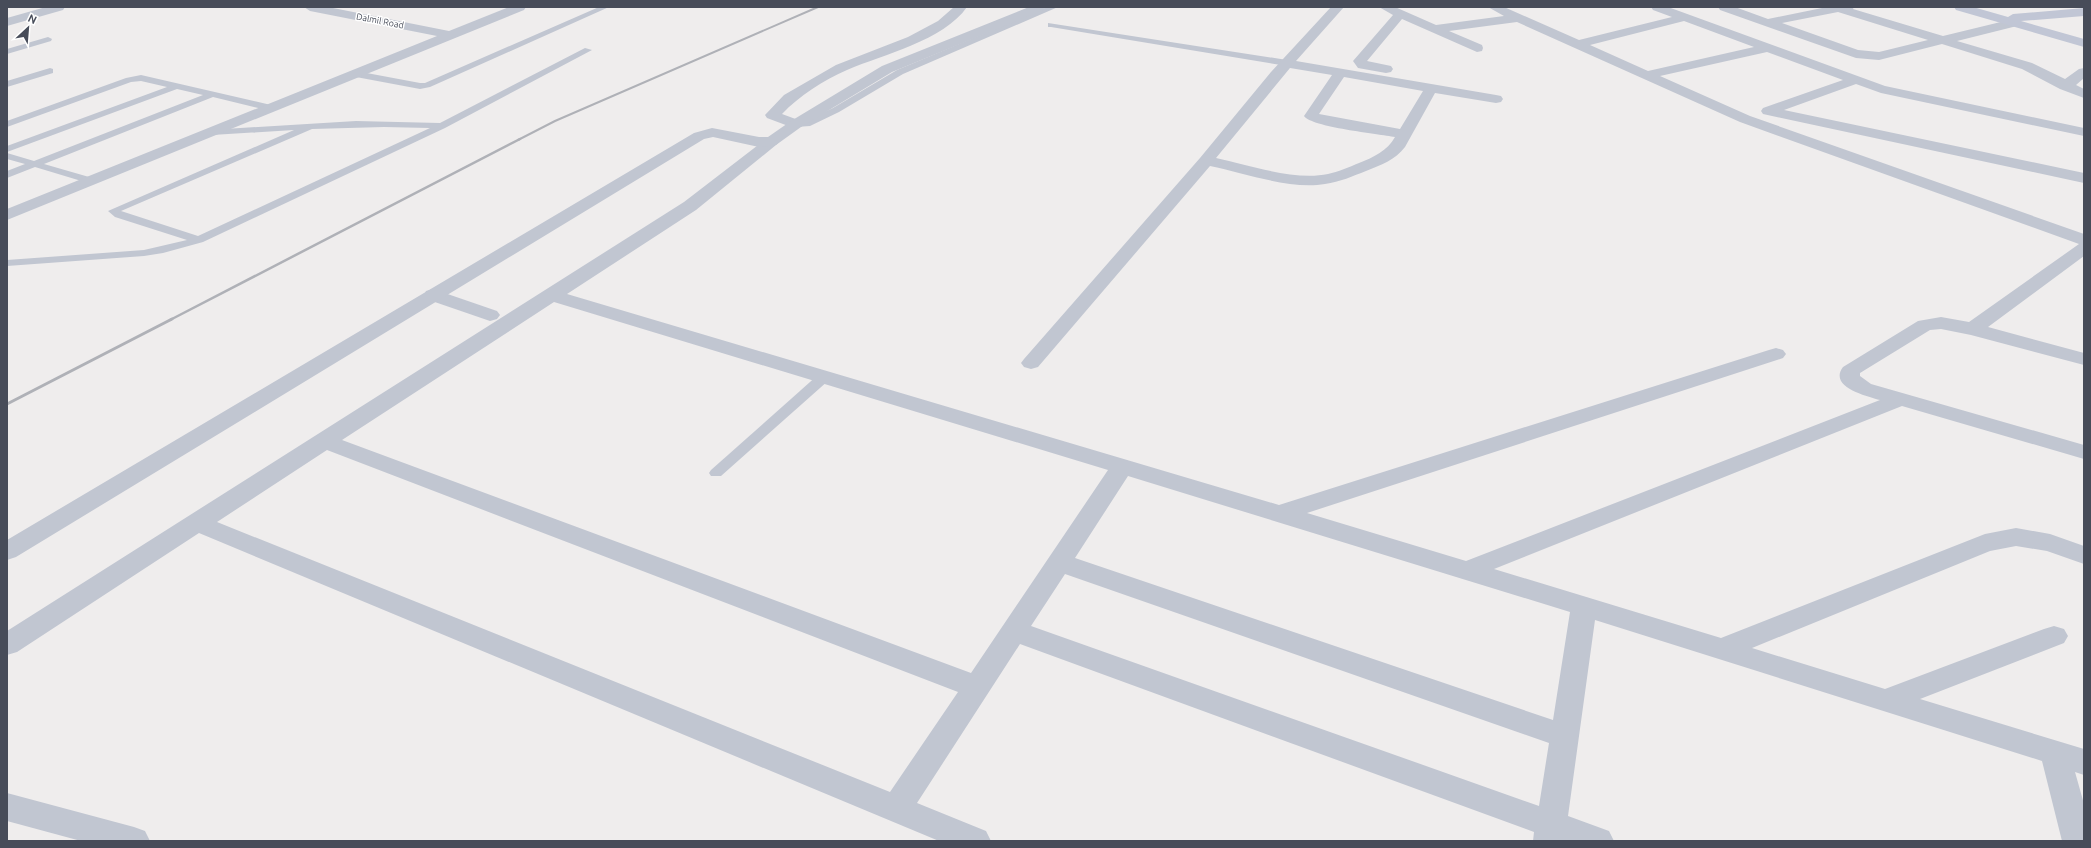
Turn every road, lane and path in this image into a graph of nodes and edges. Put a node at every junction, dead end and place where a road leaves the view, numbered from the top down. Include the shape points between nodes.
1 (59, 7) edge
2 (310, 7) edge
3 (520, 7) edge
4 (605, 7) edge
5 (961, 7) edge
6 (1039, 7) edge
7 (1054, 7) edge
8 (1338, 7) edge
9 (1385, 7) edge
10 (1657, 7) edge
11 (1724, 7) edge
12 (1960, 7) edge
13 (1977, 7) edge
14 (1840, 8) edge
15 (1499, 9) edge
16 (1522, 12) edge
17 (2084, 12) edge
18 (1400, 14) junction
19 (1685, 17) junction
20 (11, 19) edge
21 (2009, 20) junction
22 (1769, 22) junction
23 (1051, 25) dead end
24 (1435, 29) junction
25 (450, 36) junction
26 (2084, 37) edge
27 (48, 39) dead end
28 (1942, 40) junction
29 (2084, 43) edge
30 (1579, 44) junction
31 (1477, 48) dead end
32 (1767, 48) junction
33 (588, 50) dead end
34 (7, 52) edge
35 (1286, 63) junction
36 (50, 71) dead end
37 (1341, 72) junction
38 (2084, 72) edge
39 (356, 74) junction
40 (1646, 75) junction
41 (1855, 80) junction
42 (7, 84) edge
43 (177, 86) junction
44 (2065, 86) junction
45 (1431, 88) junction
46 (213, 94) junction
47 (2084, 94) edge
48 (271, 108) junction
49 (1768, 111) junction
50 (1745, 118) junction
51 (7, 124) edge
52 (796, 124) junction
53 (442, 126) junction
54 (309, 127) junction
55 (212, 132) junction
56 (2084, 132) edge
57 (1404, 134) junction
58 (771, 142) junction
59 (7, 149) edge
60 (7, 156) edge
61 (1206, 161) junction
62 (34, 164) junction
63 (7, 175) edge
64 (2084, 178) edge
65 (92, 181) junction
66 (7, 215) edge
67 (199, 240) junction
68 (2084, 240) edge
69 (2084, 248) edge
70 (7, 264) edge
71 (433, 295) junction
72 (551, 295) junction
73 (490, 315) dead end
74 (1973, 329) junction
75 (1776, 354) dead end
76 (2084, 360) edge
77 (1031, 363) dead end
78 (824, 377) junction
79 (1902, 399) junction
80 (323, 441) junction
81 (2084, 452) edge
82 (1122, 467) junction
83 (716, 473) dead end
84 (1278, 514) junction
85 (197, 523) junction
86 (7, 551) edge
87 (2084, 555) edge
88 (1059, 562) junction
89 (1467, 570) junction
90 (1584, 607) junction
91 (1014, 631) junction
92 (2054, 636) dead end
93 (7, 645) edge
94 (1722, 649) junction
95 (977, 687) junction
96 (1887, 700) junction
97 (1564, 736) junction
98 (2055, 753) junction
99 (2084, 762) edge
100 (7, 807) edge
101 (896, 809) junction
102 (1550, 832) edge
103 (932, 833) edge
104 (134, 841) edge
105 (975, 841) edge
106 (1598, 841) edge
107 (2078, 841) edge

1 - 20 street
2 - 25 street, Dalmil Road
3 - 25 street
4 - 39 lane via 427,85 420,86
5 - 52 street via 942,24 913,40 841,68 789,98 772,115
6 - 52 street via 887,69
7 - 52 lane via 900,72 807,124
8 - 35 street
9 - 18 street
10 - 19 street
11 - 22 street
12 - 21 main road
13 - 21 main road
14 - 22 street
14 - 28 street
15 - 16 street
16 - 24 street
16 - 30 street
17 - 21 main road
18 - 24 street
18 - 45 street via 1360,63 1497,93
19 - 30 street
19 - 32 street
21 - 26 main road
21 - 28 street
21 - 29 main road
22 - 28 street via 1865,56 1879,56
23 - 35 lane
24 - 31 street
25 - 39 street
27 - 34 lane
28 - 44 street via 2027,66
30 - 40 street
32 - 40 street
32 - 41 street
33 - 53 lane
35 - 37 street
35 - 61 street
36 - 42 lane
37 - 45 street
37 - 57 street via 1311,116 1319,120
38 - 44 street
39 - 48 street
40 - 50 street
41 - 49 street
41 - 56 street via 1916,98
43 - 46 lane
43 - 51 lane via 147,78 135,79
43 - 59 lane
44 - 47 street
45 - 57 street
46 - 48 lane
46 - 62 lane
48 - 55 street
49 - 50 street
49 - 64 street
50 - 68 street
52 - 58 street
53 - 54 lane via 390,123
53 - 67 lane
54 - 55 lane
54 - 67 lane via 113,212
55 - 65 street
57 - 61 street via 1397,147 1385,157 1340,176 1322,180 1298,179
58 - 71 street via 706,133
58 - 72 street via 690,206
60 - 62 lane
61 - 77 street
62 - 63 lane
62 - 65 lane
65 - 66 street
67 - 70 lane via 144,253
69 - 74 street
71 - 73 street
71 - 86 street
72 - 78 street
72 - 80 street
74 - 76 street
74 - 79 street via 1941,323 1926,325 1850,371 1850,379 1864,388
75 - 84 street
78 - 82 street
78 - 83 lane
79 - 81 street
79 - 89 street
80 - 85 street
80 - 95 street
82 - 84 street
82 - 88 street
84 - 89 street
85 - 93 street
85 - 101 street
87 - 94 street via 2050,543 2016,537 1985,543
88 - 91 street
88 - 97 street
89 - 90 street
90 - 94 street
90 - 97 street
91 - 95 street
91 - 102 street
92 - 96 street
94 - 96 street
95 - 101 street
96 - 98 street
97 - 102 street
98 - 99 street
98 - 107 street
100 - 104 street
101 - 103 street
102 - 106 street
103 - 105 street

